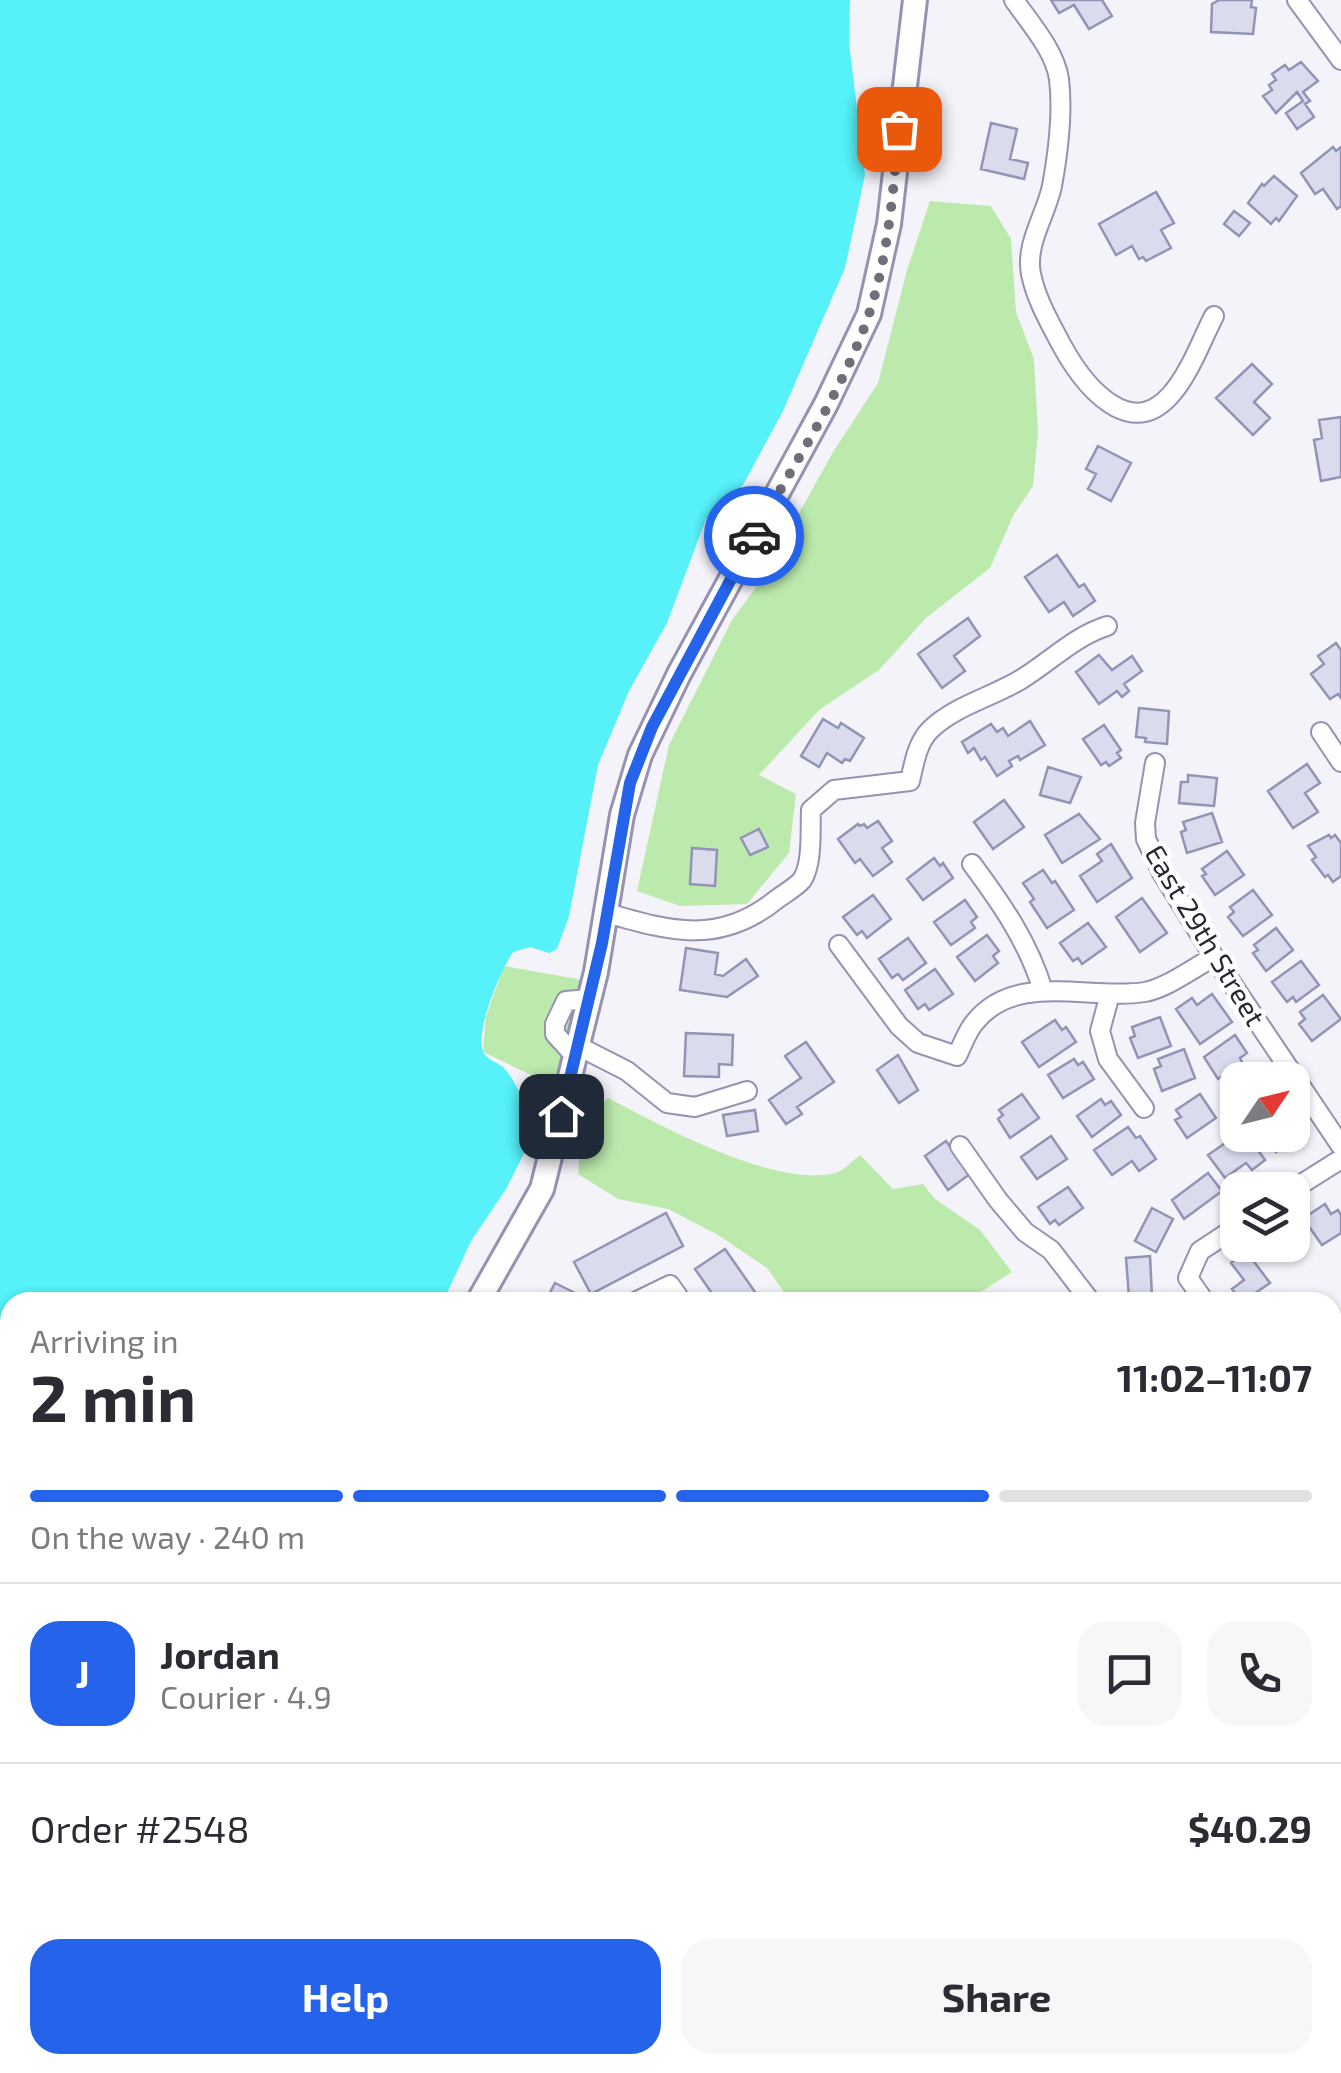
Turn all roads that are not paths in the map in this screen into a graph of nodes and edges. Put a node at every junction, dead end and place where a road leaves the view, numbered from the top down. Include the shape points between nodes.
1 (915, 0) edge
2 (1014, 0) edge
3 (1297, 0) edge
4 (1341, 60) edge
5 (1214, 316) dead end
6 (1108, 626) dead end
7 (1321, 732) dead end
8 (1155, 762) dead end
9 (1341, 762) edge
10 (972, 864) dead end
11 (607, 912) junction
12 (839, 946) dead end
13 (1214, 957) junction
14 (1043, 991) junction
15 (1110, 994) junction
16 (576, 1051) junction
17 (747, 1091) dead end
18 (1144, 1108) dead end
19 (960, 1146) dead end
20 (1341, 1146) edge
21 (1341, 1159) edge
22 (1310, 1179) edge
23 (1220, 1238) edge
24 (483, 1292) edge
25 (1084, 1292) edge
26 (1198, 1292) edge

1 - 11 main road via 888,236 869,314 640,754 622,814
2 - 5 street via 1058,74 1052,188 1030,272 1070,360 1110,403 1130,414 1148,412 1181,380
3 - 4 street
6 - 11 street via 929,730 910,781 834,790 811,810 802,879 762,912 711,932 653,927
7 - 9 street
8 - 13 street, East 29th Street via 1146,840
10 - 14 street via 1034,958
11 - 16 main road
12 - 14 street via 918,1043 957,1056 975,1021 1006,999
13 - 15 street via 1149,991
13 - 20 street, East 29th Street
14 - 15 street
15 - 18 street via 1100,1031 1108,1059
16 - 17 street via 627,1072 666,1104 695,1107
16 - 24 main road via 542,1189
19 - 25 street via 1025,1232 1051,1250
21 - 22 street
23 - 26 street via 1200,1251 1188,1278

